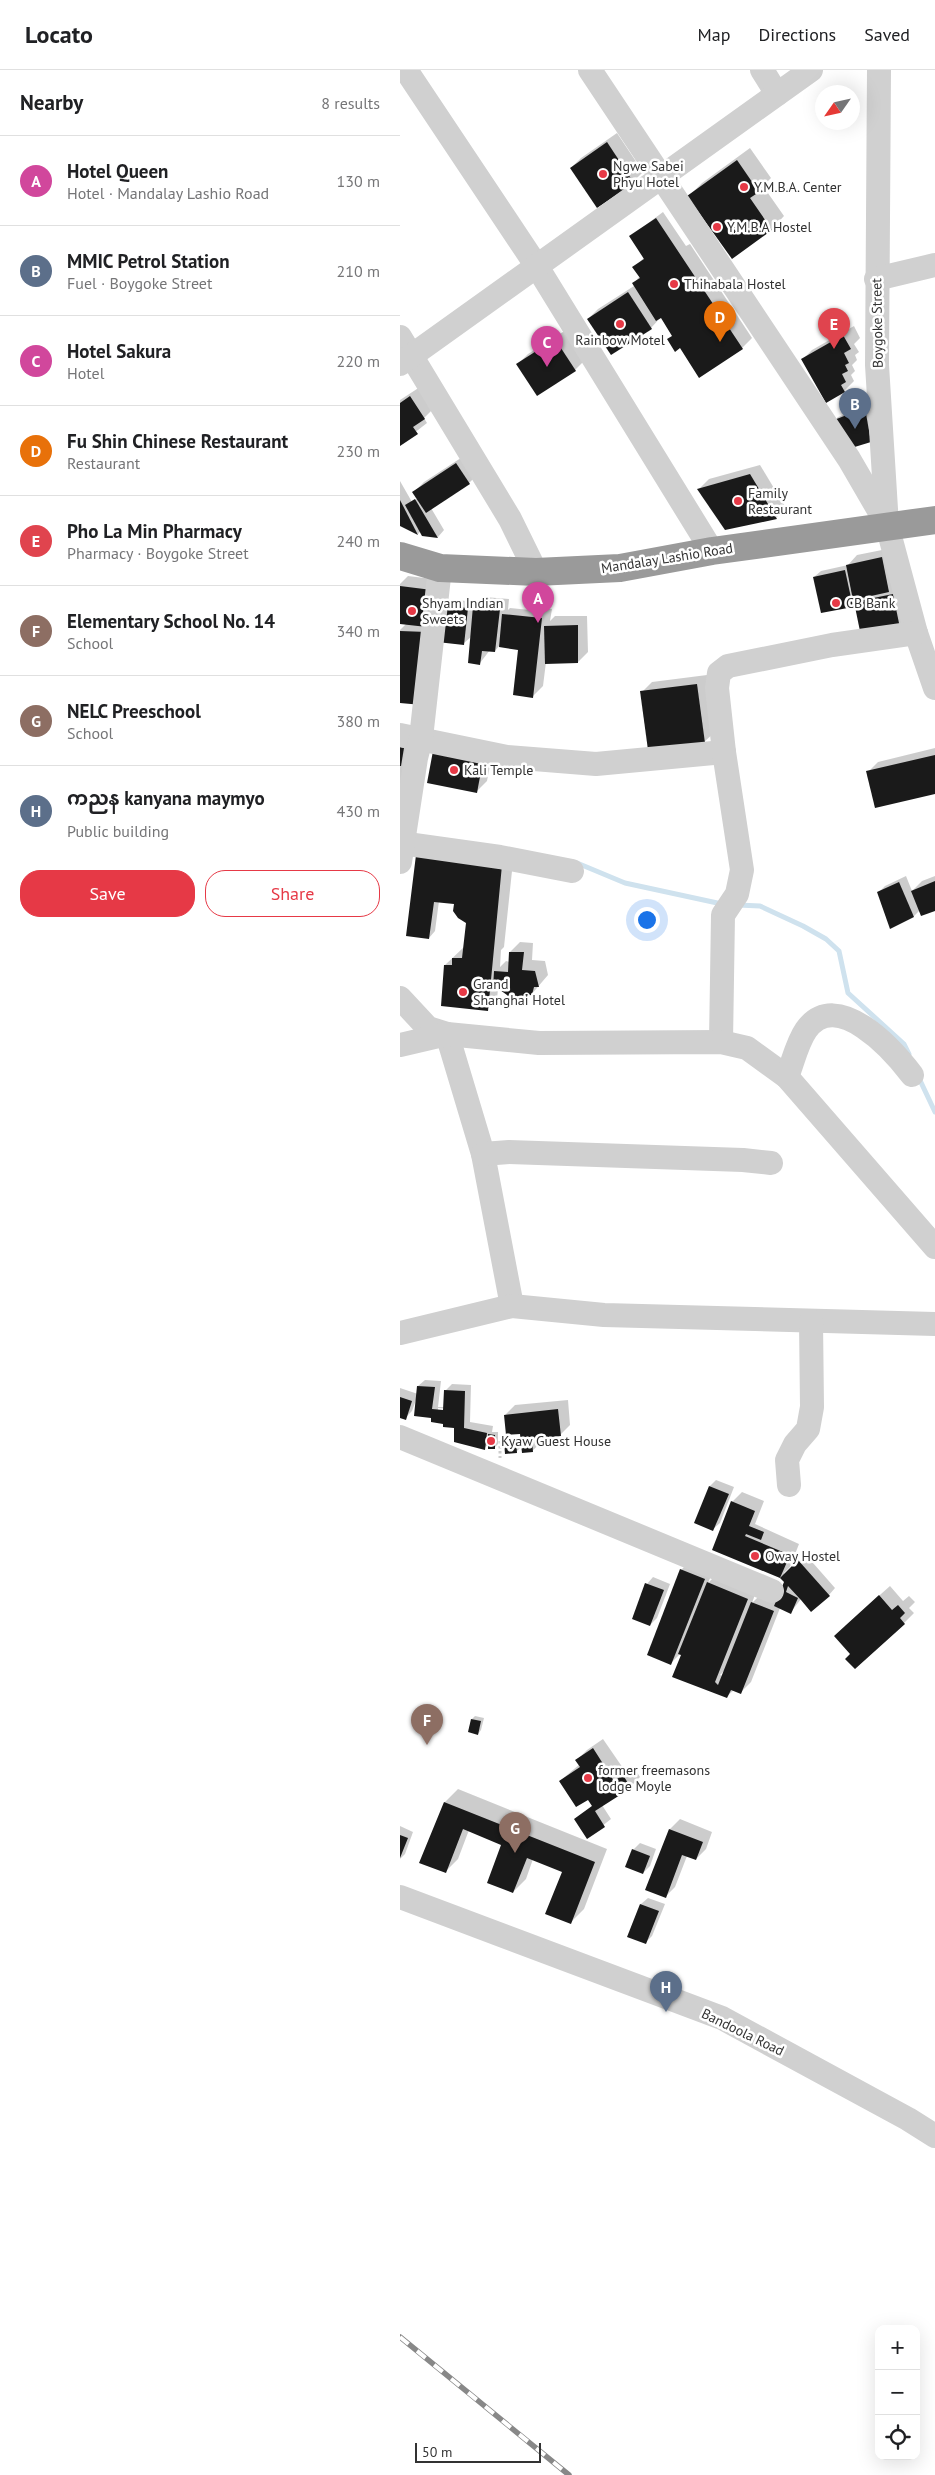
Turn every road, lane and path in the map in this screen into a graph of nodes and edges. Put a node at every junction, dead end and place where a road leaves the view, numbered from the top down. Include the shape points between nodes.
1 (406, 70) edge
2 (590, 70) edge
3 (762, 70) edge
4 (811, 70) edge
5 (879, 70) edge
6 (776, 94) junction
7 (661, 178) junction
8 (536, 265) junction
9 (935, 265) edge
10 (876, 279) junction
11 (404, 352) edge
12 (935, 520) edge
13 (887, 525) junction
14 (712, 551) junction
15 (400, 556) edge
16 (440, 568) junction
17 (536, 572) junction
18 (916, 633) junction
19 (935, 688) edge
20 (411, 737) edge
21 (724, 752) junction
22 (401, 850) edge
23 (572, 871) dead end
24 (400, 998) edge
25 (446, 1034) junction
26 (721, 1042) junction
27 (400, 1045) edge
28 (912, 1074) dead end
29 (787, 1077) junction
30 (483, 1154) junction
31 (771, 1163) dead end
32 (935, 1247) edge
33 (512, 1306) junction
34 (811, 1321) junction
35 (935, 1324) edge
36 (400, 1333) edge
37 (400, 1437) edge
38 (789, 1486) dead end
39 (772, 1591) dead end
40 (400, 1897) edge
41 (935, 2136) edge

1 - 8 street
2 - 7 street
3 - 6 street
4 - 6 street
5 - 10 street, Boygoke Street
6 - 7 street
7 - 8 street
7 - 13 street via 849,459
8 - 11 street
8 - 14 street
9 - 10 street
10 - 13 street, Boygoke Street via 877,365
11 - 17 street via 510,520
12 - 13 highway, Mandalay Lashio Road
13 - 14 highway, Mandalay Lashio Road
13 - 18 street, Boygoke Street
14 - 17 highway, Mandalay Lashio Road via 620,568
15 - 16 highway, Mandalay Lashio Road
16 - 17 highway, Mandalay Lashio Road
16 - 20 street
18 - 19 street, Boygoke Street
18 - 21 street via 832,645 728,666 719,673 717,688
20 - 21 street via 508,757 596,764
20 - 22 street via 416,758
21 - 26 street via 742,870 736,894 723,915
22 - 23 street via 500,857
24 - 25 street via 428,1028
25 - 26 street via 539,1043
25 - 27 street
25 - 30 street
26 - 29 street via 747,1048
28 - 29 street via 898,1055 870,1030 845,1018 826,1016 806,1030
29 - 32 street
30 - 31 street via 509,1152
30 - 33 street
33 - 34 street via 604,1315
33 - 36 street
34 - 35 street
34 - 38 street via 812,1407 808,1429 787,1460
37 - 39 street
40 - 41 street, Bandoola Road via 722,2018 908,2118

